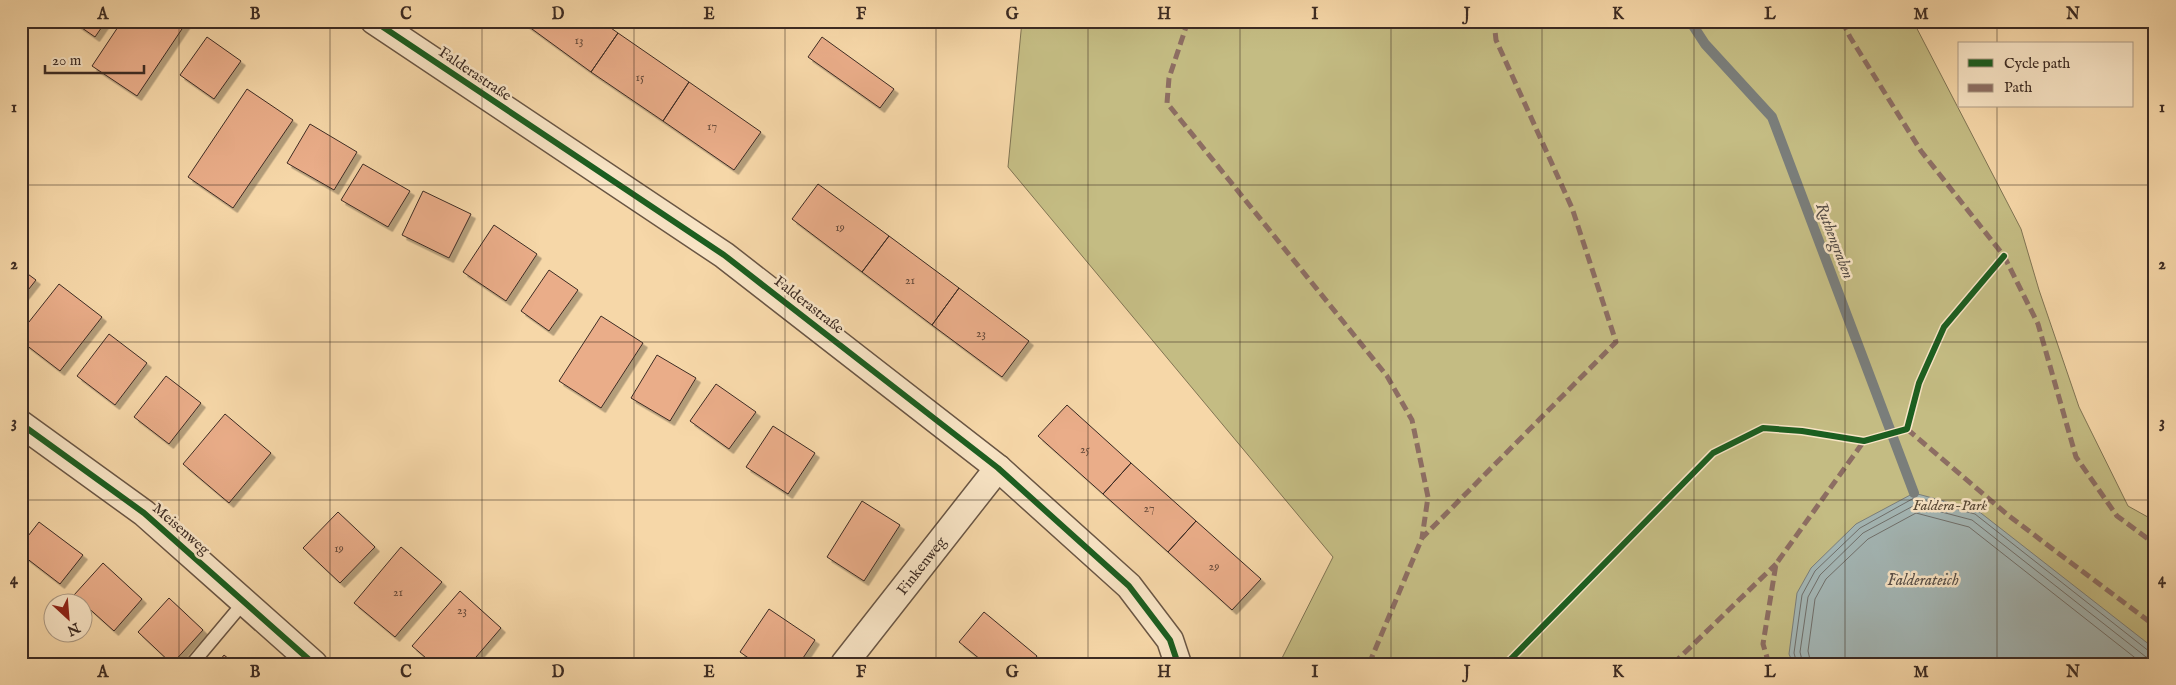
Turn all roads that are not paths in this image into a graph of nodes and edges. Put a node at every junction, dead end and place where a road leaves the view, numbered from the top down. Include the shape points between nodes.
1 (374, 21) edge
2 (21, 424) edge
3 (998, 468) junction
4 (244, 602) junction
5 (192, 664) edge
6 (314, 664) edge
7 (844, 664) edge
8 (1178, 664) edge

1 - 3 street, Falderastraße via 724,255
2 - 4 street, Meisenweg via 144,513
3 - 7 street, Finkenweg
3 - 8 street, Falderastraße via 1129,586 1170,640
4 - 5 lane
4 - 6 street, Meisenweg

